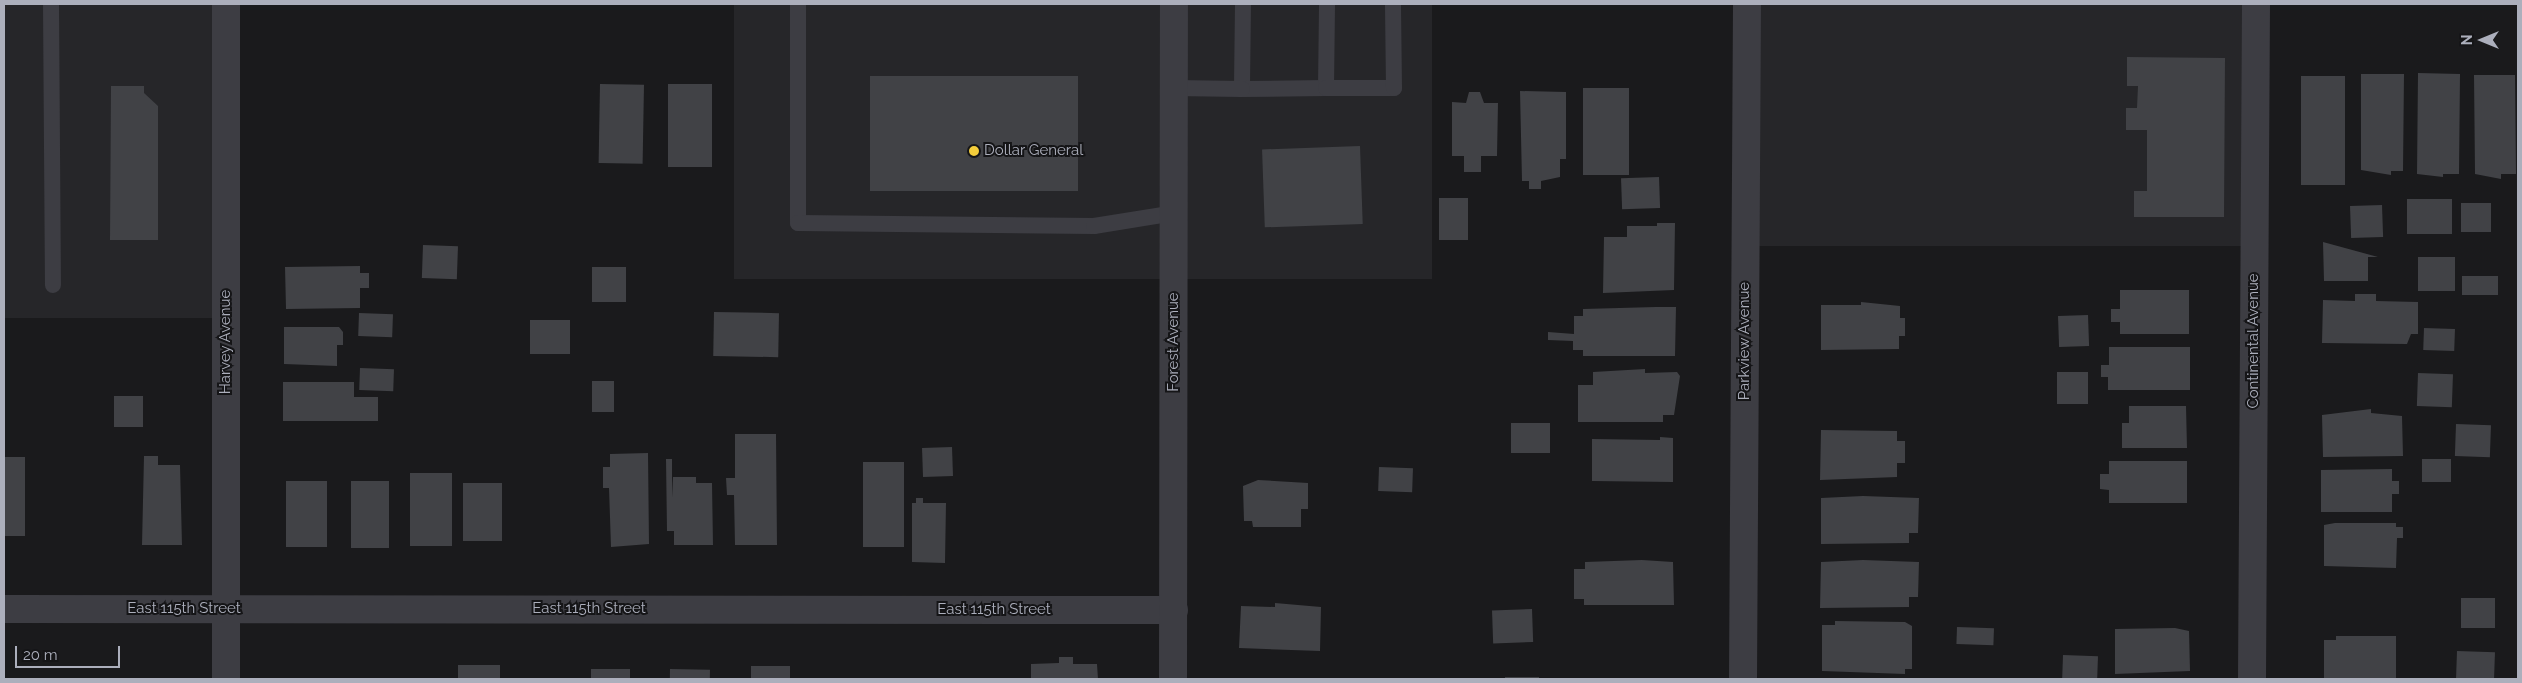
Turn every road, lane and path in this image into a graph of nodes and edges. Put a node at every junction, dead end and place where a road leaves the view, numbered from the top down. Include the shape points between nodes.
1 (51, 4) edge
2 (226, 4) edge
3 (798, 4) edge
4 (1174, 4) edge
5 (1243, 4) edge
6 (1327, 4) edge
7 (1393, 4) edge
8 (1747, 4) edge
9 (2256, 4) edge
10 (1174, 88) junction
11 (1326, 88) junction
12 (1242, 89) junction
13 (1174, 213) junction
14 (54, 285) dead end
15 (4, 609) edge
16 (226, 609) junction
17 (1174, 610) junction
18 (226, 679) edge
19 (1173, 679) edge
20 (1743, 679) edge
21 (2252, 679) edge

1 - 14 lane
2 - 16 street, Harvey Avenue
3 - 13 lane via 798,223 1094,226
4 - 10 street, Forest Avenue
5 - 12 lane
6 - 11 lane
7 - 11 lane via 1394,88
8 - 20 street, Parkview Avenue
9 - 21 street, Continental Avenue
10 - 12 lane
10 - 13 street, Forest Avenue
11 - 12 lane
13 - 17 street, Forest Avenue
15 - 16 street, East 115th Street
16 - 17 street, East 115th Street
16 - 18 street, Harvey Avenue
17 - 19 street, Forest Avenue

